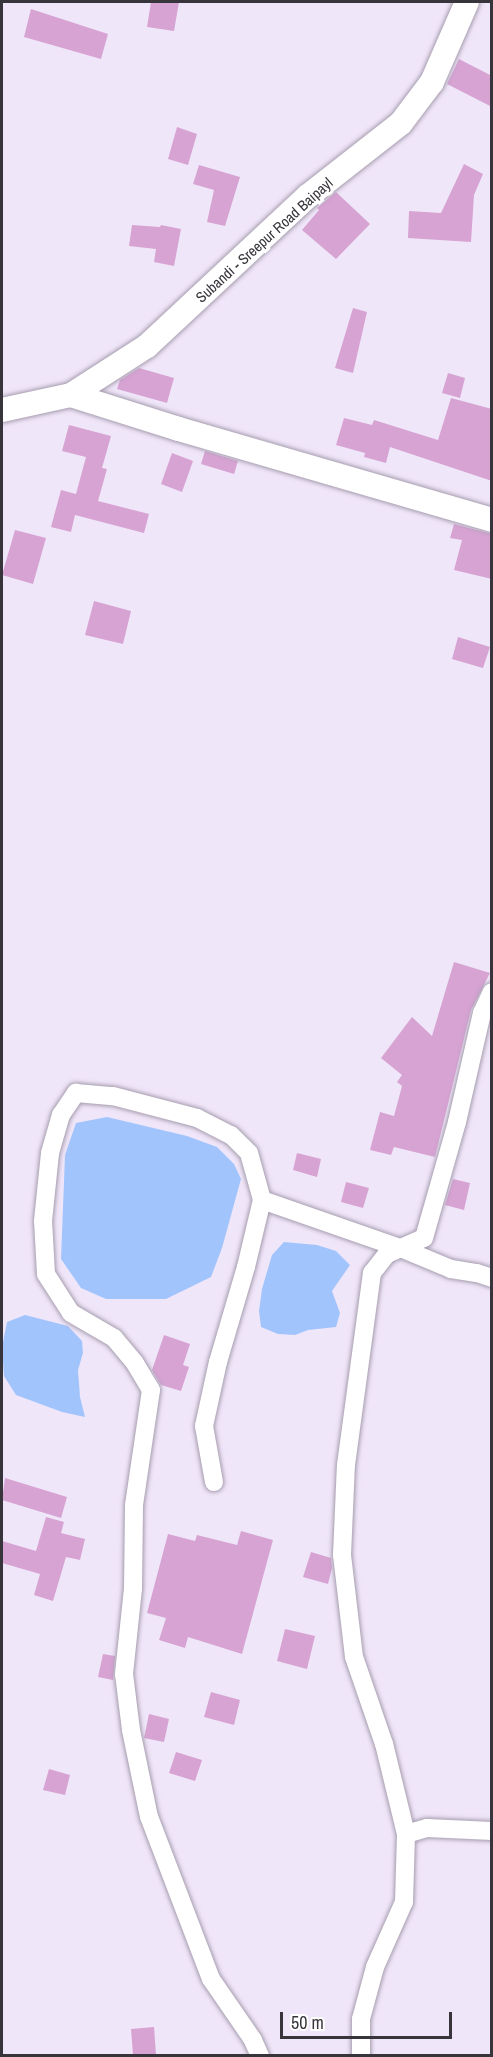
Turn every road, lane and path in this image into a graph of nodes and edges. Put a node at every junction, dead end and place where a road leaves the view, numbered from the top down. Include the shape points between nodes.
1 (467, 2) edge
2 (72, 394) junction
3 (2, 410) edge
4 (492, 520) edge
5 (492, 992) edge
6 (262, 1200) junction
7 (403, 1249) junction
8 (492, 1278) edge
9 (214, 1482) dead end
10 (492, 1831) edge
11 (406, 1834) junction
12 (260, 2055) edge
13 (362, 2055) edge

1 - 2 street, Subandi - Sreepur Road Baipayl via 432,82 401,123 308,196 147,346
2 - 3 street, Subandi - Sreepur Road Baipayl
2 - 4 street
5 - 7 street via 482,1013 424,1238
6 - 7 street
6 - 9 street via 204,1426
6 - 12 street via 249,1153 231,1135 197,1118 113,1096 76,1093 61,1115 50,1153 44,1221 46,1274 71,1313 114,1338 151,1390 134,1505 133,1589 124,1674 148,1817 211,1979
7 - 8 street via 451,1269
7 - 11 street via 387,1254 372,1273 346,1465 342,1554 354,1658 384,1744
10 - 11 street via 427,1828
11 - 13 street via 404,1902 375,1967 361,2019

